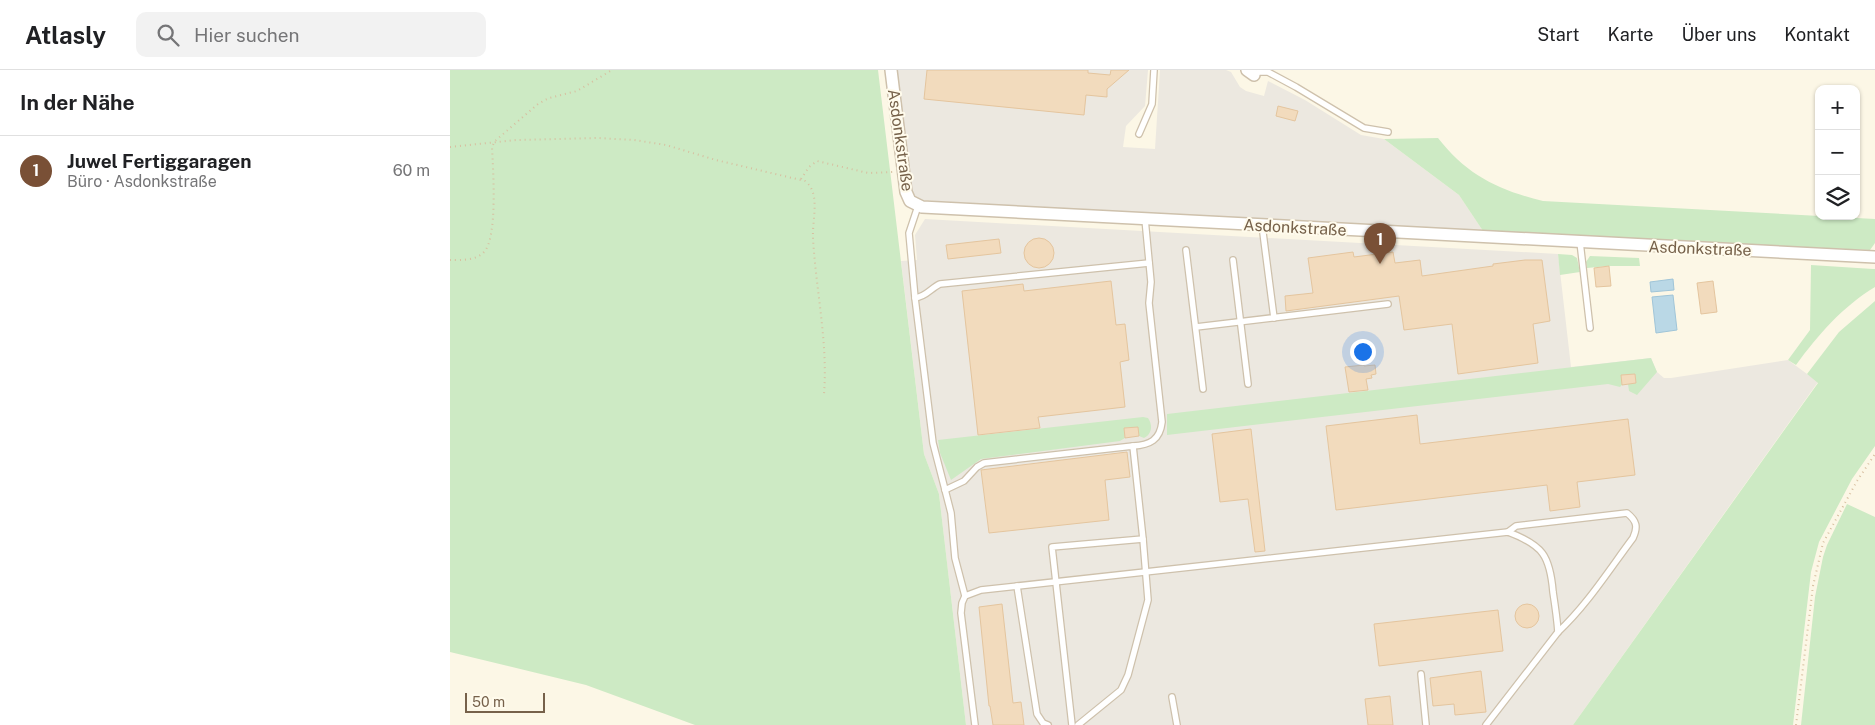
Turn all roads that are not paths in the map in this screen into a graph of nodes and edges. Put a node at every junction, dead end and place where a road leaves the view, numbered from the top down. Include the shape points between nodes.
1 (891, 70) edge
2 (1154, 70) edge
3 (1276, 72) edge
4 (1251, 73) edge
5 (1388, 132) dead end
6 (1139, 134) dead end
7 (918, 206) junction
8 (1145, 219) junction
9 (1262, 225) junction
10 (1580, 242) junction
11 (1186, 250) dead end
12 (1875, 257) edge
13 (1233, 260) dead end
14 (1149, 263) junction
15 (915, 298) junction
16 (1388, 304) dead end
17 (1274, 318) junction
18 (1241, 322) junction
19 (1196, 327) junction
20 (1590, 328) dead end
21 (1248, 384) dead end
22 (1203, 389) dead end
23 (1133, 446) junction
24 (946, 490) junction
25 (1508, 532) junction
26 (1143, 539) junction
27 (1146, 572) junction
28 (1055, 582) junction
29 (1017, 586) junction
30 (965, 596) junction
31 (1558, 632) junction
32 (1421, 674) dead end
33 (1172, 697) dead end
34 (975, 725) edge
35 (1048, 725) edge
36 (1072, 725) edge
37 (1078, 725) edge
38 (1177, 725) edge
39 (1426, 725) edge
40 (1486, 725) edge

1 - 7 street, Asdonkstraße via 903,171 908,196
2 - 6 lane via 1152,104
3 - 4 lane
3 - 5 lane via 1364,128
7 - 8 street, Asdonkstraße
7 - 15 lane via 909,233
8 - 9 street, Asdonkstraße
8 - 14 lane
9 - 10 street, Asdonkstraße
9 - 17 lane
10 - 12 street, Asdonkstraße
10 - 20 lane
11 - 19 lane
13 - 18 lane
14 - 15 lane via 940,284
14 - 23 lane via 1152,282 1149,303 1161,429 1154,441
15 - 24 lane via 933,443
16 - 17 lane
17 - 18 lane
18 - 19 lane
18 - 21 lane
19 - 22 lane
23 - 24 lane via 984,463 964,481
23 - 26 lane
24 - 30 lane via 955,558
25 - 27 lane
25 - 31 lane via 1524,538 1548,561
25 - 31 lane via 1516,526 1627,513 1635,519 1637,529 1633,538
26 - 27 lane
26 - 28 lane via 1052,547
27 - 28 lane
27 - 37 lane via 1147,608 1126,683 1114,697
28 - 29 lane
28 - 36 lane
29 - 30 lane via 981,590
29 - 35 lane via 1037,714
30 - 34 lane via 961,613
31 - 40 lane
32 - 39 lane
33 - 38 lane

